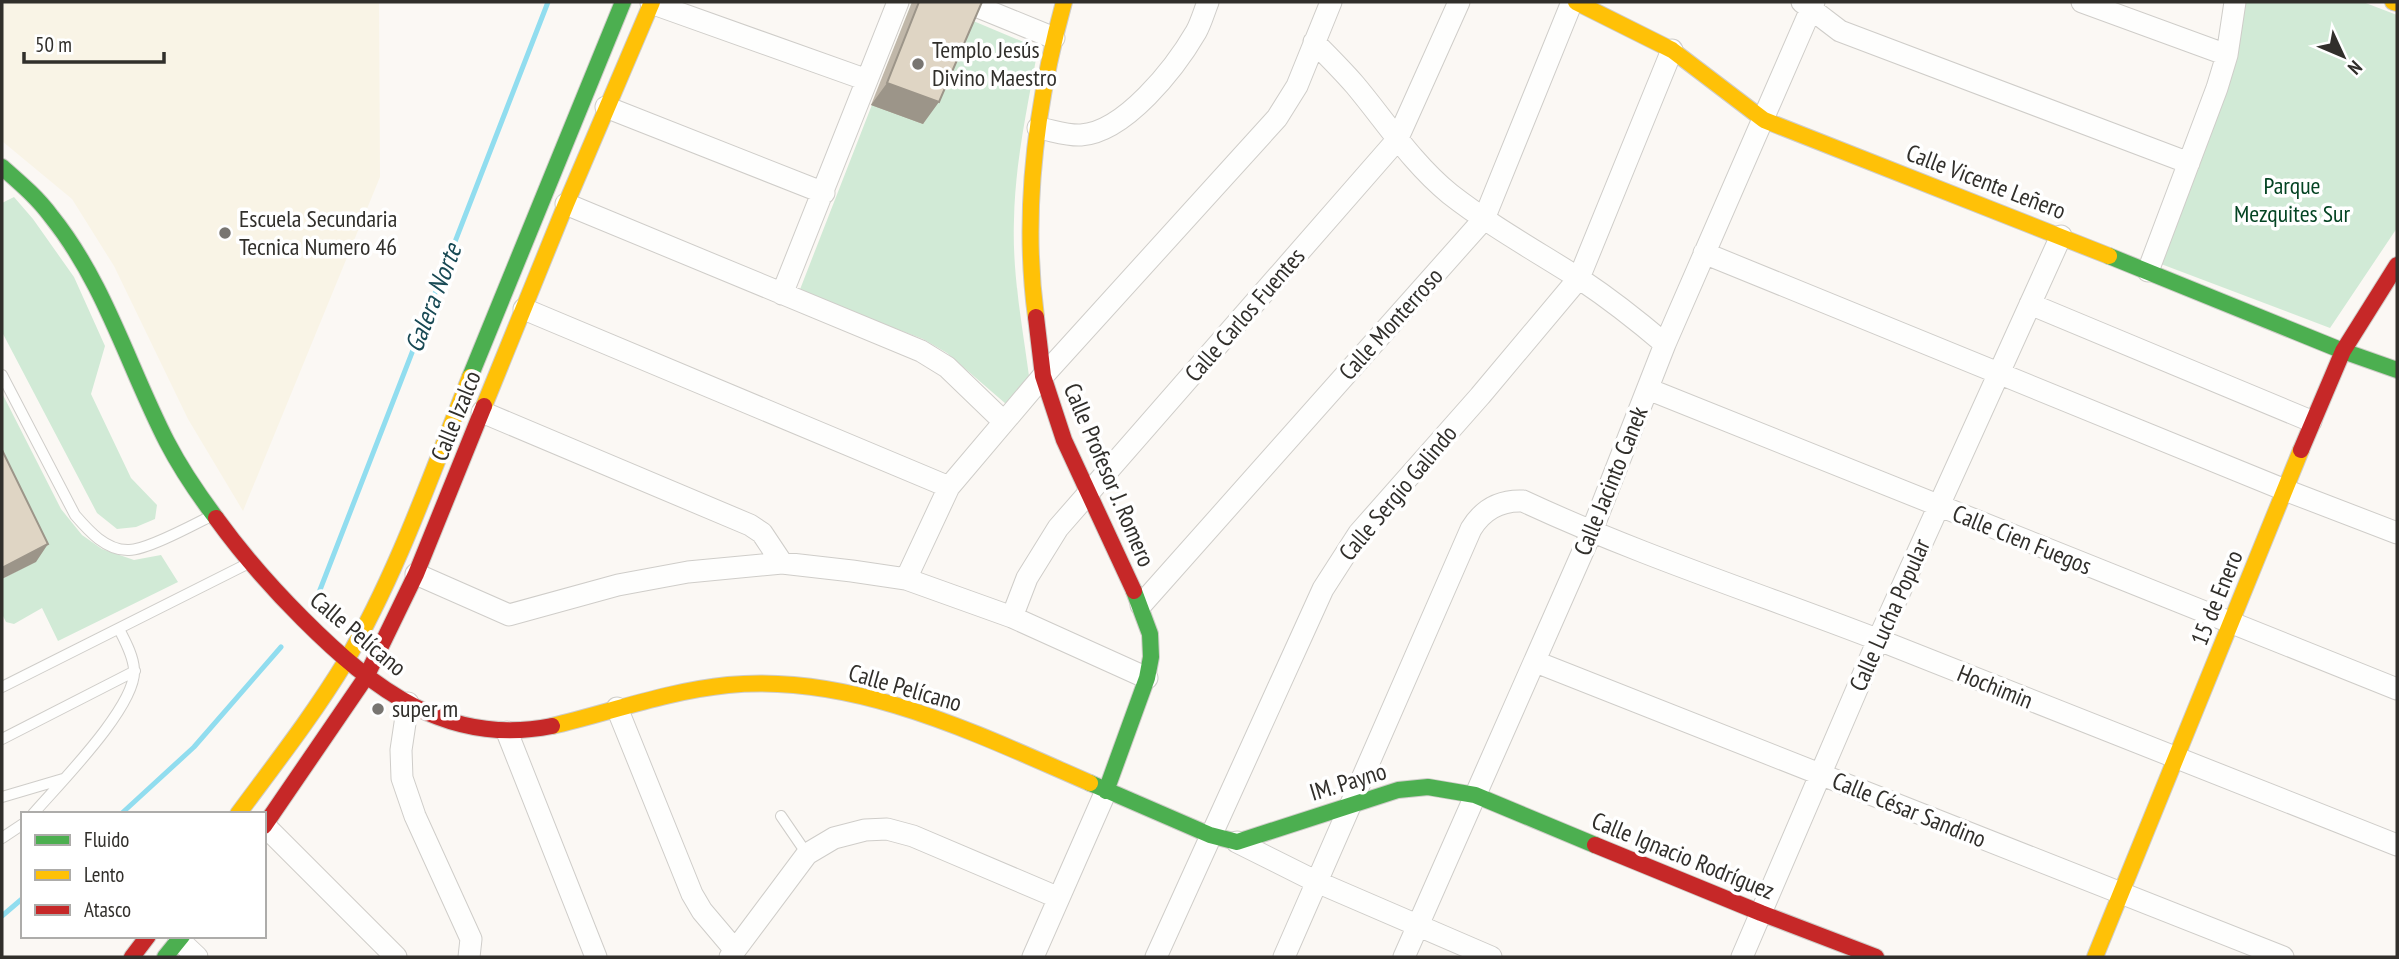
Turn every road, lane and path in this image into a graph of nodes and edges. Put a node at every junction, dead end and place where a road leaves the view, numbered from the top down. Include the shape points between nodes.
1 (622, 2) edge
2 (652, 2) edge
3 (898, 2) edge
4 (966, 2) edge
5 (1064, 2) edge
6 (1208, 2) edge
7 (1331, 2) edge
8 (1459, 2) edge
9 (1574, 2) edge
10 (2082, 2) edge
11 (2235, 2) edge
12 (1809, 4) edge
13 (1054, 38) junction
14 (1314, 42) junction
15 (1672, 50) junction
16 (2227, 55) junction
17 (867, 80) junction
18 (606, 107) junction
19 (1764, 120) junction
20 (1038, 128) junction
21 (1396, 141) junction
22 (2189, 163) junction
23 (2, 167) edge
24 (824, 193) junction
25 (566, 204) junction
26 (1484, 219) junction
27 (2061, 236) junction
28 (1704, 253) junction
29 (2397, 265) edge
30 (2148, 271) junction
31 (1579, 278) junction
32 (782, 294) junction
33 (2030, 304) junction
34 (524, 309) junction
35 (1665, 344) junction
36 (2343, 351) junction
37 (2397, 370) edge
38 (1999, 374) junction
39 (2, 375) edge
40 (1042, 376) junction
41 (1648, 389) junction
42 (482, 412) junction
43 (1003, 421) junction
44 (2311, 421) junction
45 (949, 487) junction
46 (2285, 491) junction
47 (1088, 495) junction
48 (1939, 507) junction
49 (214, 515) junction
50 (1591, 533) junction
51 (2397, 533) edge
52 (249, 563) junction
53 (782, 563) junction
54 (416, 574) junction
55 (906, 579) junction
56 (1142, 604) junction
57 (1012, 617) junction
58 (2231, 624) junction
59 (119, 629) junction
60 (1878, 640) junction
61 (346, 660) junction
62 (1536, 662) junction
63 (135, 671) junction
64 (366, 677) junction
65 (1147, 678) junction
66 (2, 687) edge
67 (2397, 689) edge
68 (408, 703) junction
69 (617, 708) junction
70 (508, 732) junction
71 (2, 739) edge
72 (2176, 760) junction
73 (1820, 774) junction
74 (63, 779) junction
75 (1106, 791) junction
76 (1475, 796) junction
77 (2, 797) edge
78 (1352, 803) junction
79 (35, 812) edge
80 (238, 812) edge
81 (781, 816) dead end
82 (21, 825) edge
83 (266, 825) edge
84 (266, 827) edge
85 (1210, 835) junction
86 (2, 838) edge
87 (1237, 842) junction
88 (2397, 845) edge
89 (807, 854) junction
90 (1317, 882) junction
91 (2121, 895) junction
92 (1059, 898) junction
93 (1761, 914) junction
94 (1416, 926) junction
95 (146, 938) edge
96 (180, 938) edge
97 (732, 953) edge
98 (132, 957) edge
99 (165, 957) edge
100 (197, 957) edge
101 (396, 957) edge
102 (469, 957) edge
103 (596, 957) edge
104 (1033, 957) edge
105 (1156, 957) edge
106 (1284, 957) edge
107 (1404, 957) edge
108 (1492, 957) edge
109 (1742, 957) edge
110 (1876, 957) edge
111 (2095, 957) edge
112 (2283, 957) edge

1 - 61 main road, Calle Izalco via 389,578
2 - 17 street
2 - 18 main road, Calle Izalco
3 - 17 street
4 - 13 street
5 - 13 main road, Calle Profesor J. Romero
6 - 20 street via 1197,32 1131,112 1112,126 1079,136
7 - 14 street
8 - 21 street, Calle Carlos Fuentes
9 - 15 main road, Calle Vicente Leñero
9 - 26 street, Calle Monterroso
10 - 16 street
11 - 16 street
12 - 19 street, Calle Jacinto Canek
12 - 22 street via 1840,31
13 - 20 main road, Calle Profesor J. Romero
14 - 21 street via 1355,86
14 - 40 street via 1297,86 1277,118
15 - 19 main road, Calle Vicente Leñero
15 - 31 street, Calle Sergio Galindo
16 - 22 street
17 - 24 street
18 - 24 street
18 - 25 main road, Calle Izalco
19 - 27 main road, Calle Vicente Leñero
19 - 28 street, Calle Jacinto Canek
20 - 40 main road, Calle Profesor J. Romero via 1030,207 1031,280
21 - 26 street via 1441,186
21 - 47 street, Calle Carlos Fuentes
22 - 30 street
23 - 49 main road, Calle Pelícano via 60,226 102,297 172,451
24 - 32 street
25 - 32 street
25 - 34 main road, Calle Izalco
26 - 31 street
26 - 56 street, Calle Monterroso
27 - 30 main road, Calle Vicente Leñero
27 - 33 street, Calle Lucha Popular
28 - 35 street, Calle Jacinto Canek
28 - 38 street
29 - 36 main road, 15 de Enero
30 - 36 main road, Calle Vicente Leñero
31 - 35 street
31 - 85 street, Calle Sergio Galindo via 1341,559
32 - 43 street via 921,351 947,367
33 - 38 street, Calle Lucha Popular
33 - 44 street
34 - 42 main road, Calle Izalco
34 - 45 street
35 - 41 street, Calle Jacinto Canek
36 - 37 main road, Calle Vicente Leñero
36 - 44 main road, 15 de Enero
38 - 46 street
38 - 48 street, Calle Lucha Popular
39 - 49 lane via 75,514 104,542 130,551
40 - 43 street
40 - 47 main road, Calle Profesor J. Romero
41 - 48 street, Calle Cien Fuegos
41 - 50 street, Calle Jacinto Canek
42 - 53 street via 750,525 762,533
42 - 54 main road, Calle Izalco
43 - 45 street
44 - 46 main road, 15 de Enero
45 - 55 street
46 - 51 street
46 - 58 main road, 15 de Enero
47 - 56 main road, Calle Profesor J. Romero
47 - 57 street, Calle Carlos Fuentes via 1041,553
48 - 58 street, Calle Cien Fuegos
48 - 60 street, Calle Lucha Popular
49 - 52 main road, Calle Pelícano
50 - 60 street, Hochimin
50 - 62 street, Calle Jacinto Canek
50 - 78 street, Hochimin via 1523,501 1501,503 1482,514 1471,529
52 - 59 lane
52 - 61 main road, Calle Pelícano
53 - 54 street via 618,585 509,615
53 - 55 street
54 - 64 main road, Calle Izalco
55 - 57 street
56 - 65 main road, Calle Profesor J. Romero via 1150,634
57 - 65 street
58 - 67 street, Calle Cien Fuegos
58 - 72 main road, 15 de Enero
59 - 63 lane
59 - 66 lane
60 - 72 street, Hochimin
60 - 73 street, Calle Lucha Popular
61 - 64 main road, Calle Pelícano
61 - 80 main road, Calle Izalco
62 - 73 street, Calle César Sandino
62 - 76 street, Calle Jacinto Canek
63 - 71 lane
63 - 74 lane via 119,712
64 - 68 main road, Calle Pelícano
64 - 83 main road, Calle Izalco
65 - 75 main road, Calle Profesor J. Romero
68 - 70 main road, Calle Pelícano via 466,727
68 - 102 street via 402,778 471,939
69 - 70 main road, Calle Pelícano via 562,724
69 - 75 main road, Calle Pelícano via 733,685 791,684 867,696 980,735
69 - 97 street via 692,894
70 - 103 street
72 - 88 street, Hochimin
72 - 91 main road, 15 de Enero
73 - 91 street, Calle César Sandino
73 - 93 street, Calle Lucha Popular
74 - 77 lane
74 - 79 lane
75 - 85 main road, Calle Pelícano
75 - 92 street
76 - 78 main road, IM. Payno via 1421,786
76 - 93 main road, Calle Ignacio Rodríguez
76 - 94 street, Calle Jacinto Canek
78 - 87 main road, IM. Payno
78 - 90 street, Hochimin
81 - 89 lane
82 - 86 lane
84 - 101 street
85 - 87 main road, Calle Pelícano
85 - 105 street, Calle Sergio Galindo
87 - 90 street
89 - 92 street via 834,838 887,830 913,836
89 - 97 street
90 - 94 street
90 - 106 street, Hochimin
91 - 111 main road, 15 de Enero
91 - 112 street, Calle César Sandino
92 - 104 street
93 - 109 street, Calle Lucha Popular
93 - 110 main road, Calle Ignacio Rodríguez
94 - 107 street, Calle Jacinto Canek
94 - 108 street
95 - 98 main road
96 - 99 main road
96 - 100 street

